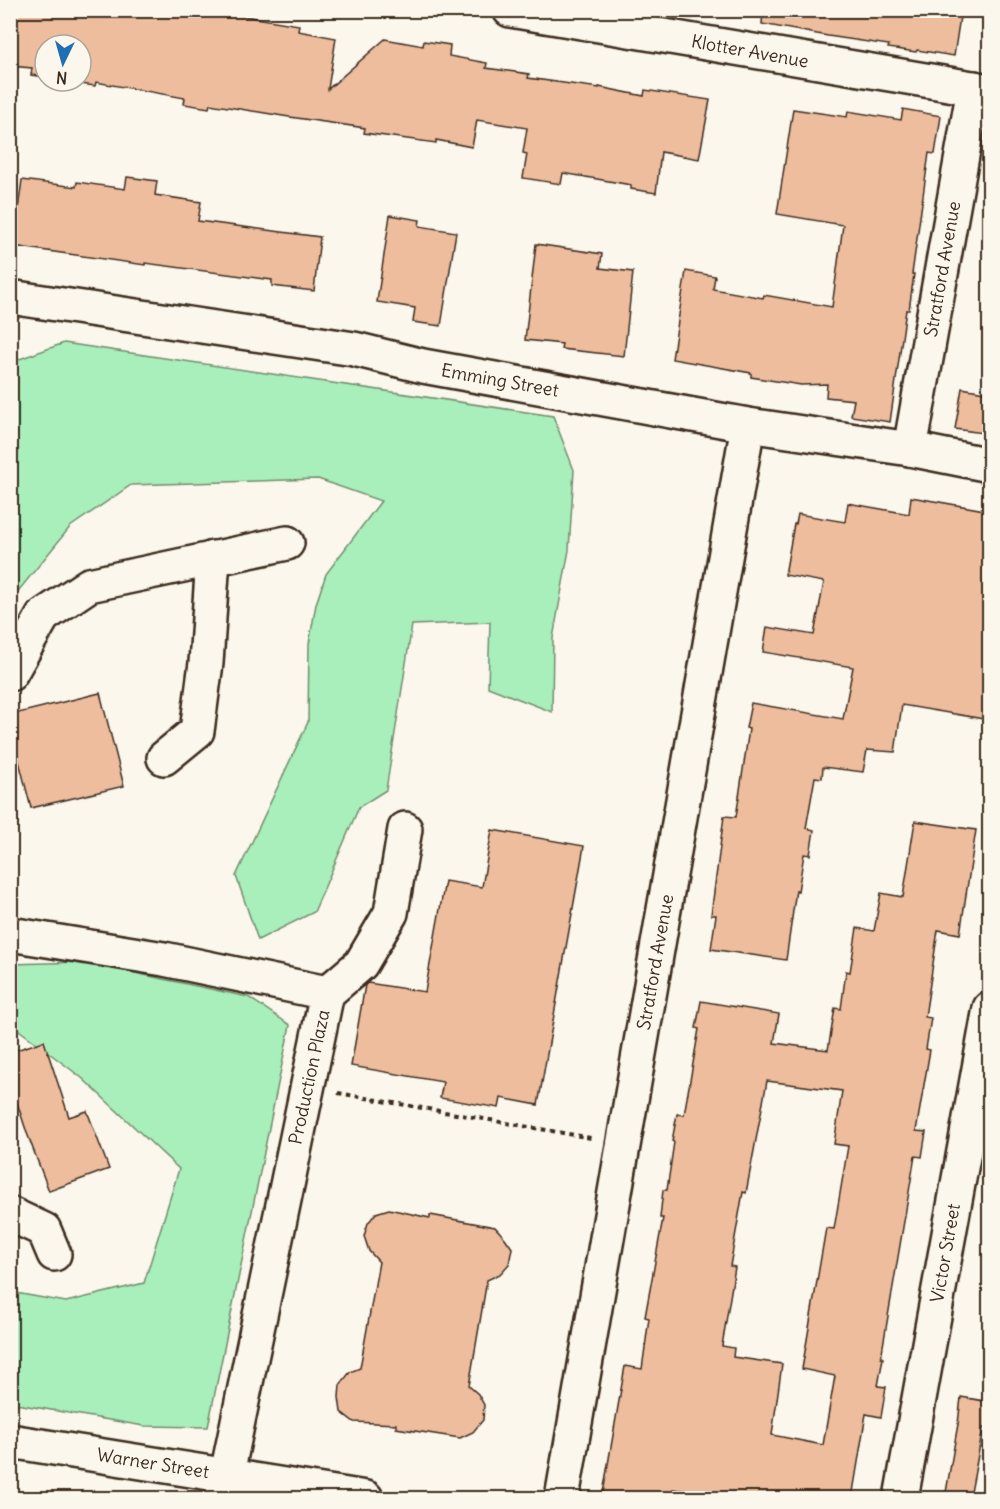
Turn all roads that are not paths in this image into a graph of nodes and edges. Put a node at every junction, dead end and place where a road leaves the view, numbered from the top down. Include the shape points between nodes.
1 (510, 10) edge
2 (982, 90) edge
3 (10, 297) edge
4 (748, 425) junction
5 (910, 449) junction
6 (990, 465) edge
7 (287, 543) dead end
8 (213, 558) junction
9 (10, 674) edge
10 (164, 758) dead end
11 (405, 829) dead end
12 (10, 934) edge
13 (327, 993) junction
14 (990, 1008) edge
15 (10, 1214) edge
16 (54, 1254) dead end
17 (10, 1441) edge
18 (225, 1487) edge
19 (366, 1498) edge
20 (562, 1498) edge
21 (901, 1498) edge

1 - 2 street, Klotter Avenue
2 - 5 street, Stratford Avenue
3 - 4 street, Emming Street via 354,349 423,366
4 - 5 street, Emming Street
4 - 20 street, Stratford Avenue
5 - 6 street, Emming Street
7 - 8 street
8 - 9 street via 90,585 43,616
8 - 10 street via 198,731
11 - 13 street via 391,913 361,964
12 - 13 street, Production Plaza via 164,959
13 - 18 street, Production Plaza
14 - 21 street, Victor Street
15 - 16 street via 44,1230
17 - 18 street, Warner Street
18 - 19 street, Warner Street

